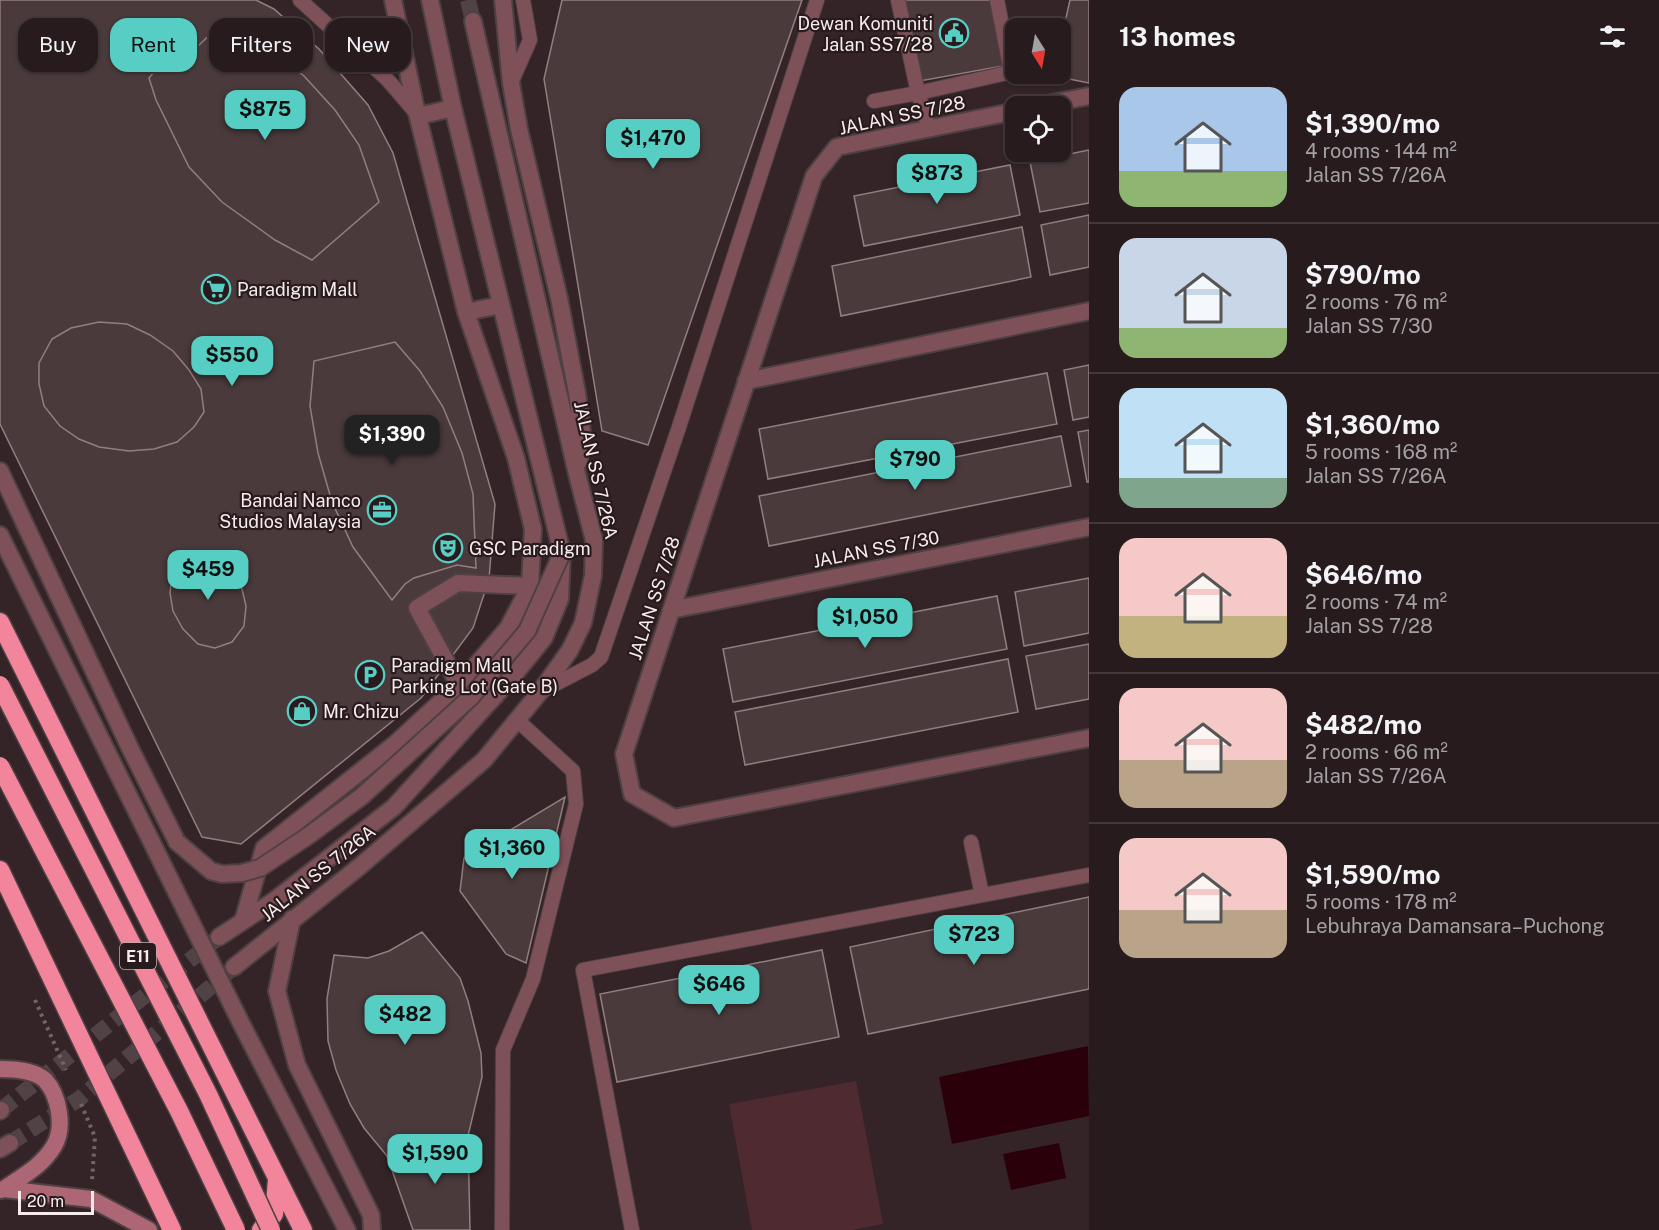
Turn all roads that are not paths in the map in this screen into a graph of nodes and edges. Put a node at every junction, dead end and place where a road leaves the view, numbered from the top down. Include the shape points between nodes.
1 (300, 0) edge
2 (393, 0) edge
3 (430, 0) edge
4 (503, 0) edge
5 (523, 0) edge
6 (817, 0) edge
7 (898, 0) edge
8 (997, 0) edge
9 (473, 21) tunnel mouth
10 (511, 83) junction
11 (918, 93) junction
12 (1089, 96) edge
13 (1071, 99) edge
14 (874, 101) dead end
15 (453, 108) junction
16 (1005, 113) edge
17 (418, 116) junction
18 (928, 128) junction
19 (501, 305) junction
20 (466, 312) junction
21 (1089, 312) edge
22 (746, 381) junction
23 (0, 471) edge
24 (577, 474) junction
25 (1089, 527) edge
26 (0, 535) edge
27 (562, 553) junction
28 (530, 586) junction
29 (671, 610) junction
30 (0, 622) edge
31 (0, 685) edge
32 (459, 685) junction
33 (540, 692) junction
34 (89, 715) junction
35 (518, 720) junction
36 (1089, 738) edge
37 (0, 766) edge
38 (177, 842) junction
39 (971, 842) dead end
40 (0, 870) edge
41 (1089, 875) edge
42 (982, 895) junction
43 (292, 919) junction
44 (243, 921) junction
45 (219, 937) tunnel mouth
46 (260, 945) junction
47 (234, 967) tunnel mouth
48 (0, 1069) edge
49 (277, 1180) junction
50 (2, 1190) edge
51 (163, 1211) junction
52 (374, 1225) edge
53 (149, 1230) edge
54 (172, 1230) edge
55 (183, 1230) edge
56 (236, 1230) edge
57 (261, 1230) edge
58 (271, 1230) edge
59 (303, 1230) edge
60 (347, 1230) edge
61 (502, 1230) edge
62 (632, 1230) edge

1 - 17 lane via 387,79
2 - 17 street
3 - 15 street, JALAN SS 7/26A
4 - 10 street
5 - 10 lane via 530,40
6 - 33 lane via 601,657
7 - 11 lane
8 - 11 lane via 1011,72
9 - 24 street, JALAN SS 7/26A
10 - 24 street via 577,393 582,432
11 - 14 lane
11 - 18 lane
12 - 13 street
15 - 17 street
15 - 19 street, JALAN SS 7/26A
16 - 18 street, JALAN SS 7/28
17 - 20 street
18 - 22 street, JALAN SS 7/28 via 837,147 814,176
19 - 20 street
19 - 27 street, JALAN SS 7/26A
20 - 28 street via 516,458 533,529
21 - 22 street
22 - 29 street, JALAN SS 7/28
23 - 38 street
24 - 33 street, JALAN SS 7/26A via 594,540 593,576 579,632
25 - 29 street, JALAN SS 7/30
26 - 34 street
27 - 38 street, bridge via 527,631 471,697 361,797 260,868 242,873 211,871
27 - 44 street, JALAN SS 7/26A via 560,599 544,638 514,675 394,807
28 - 32 street via 508,628
28 - 32 street via 458,583 417,608
29 - 36 street, JALAN SS 7/28 via 624,754 632,794 674,818
30 - 49 highway
31 - 58 highway, E11, bridge via 208,1094
32 - 44 street via 396,744 264,848
33 - 35 street, JALAN SS 7/26A
34 - 38 street
34 - 60 street
35 - 43 street, JALAN SS 7/26A via 484,760
35 - 61 lane via 573,771 576,804 533,979 503,1050
37 - 56 highway, E11, bridge via 179,1111
39 - 42 lane
40 - 51 highway
41 - 42 lane
42 - 62 lane via 583,970
43 - 46 street, JALAN SS 7/26A
43 - 52 street via 278,991 297,1065
44 - 45 street, JALAN SS 7/26A
44 - 46 street
46 - 47 street, JALAN SS 7/26A
48 - 50 main road via 26,1071 44,1080 54,1095 59,1116 56,1143 49,1153 39,1165
49 - 57 highway via 274,1214
49 - 59 highway
50 - 53 main road via 91,1199
51 - 54 highway
51 - 55 highway

